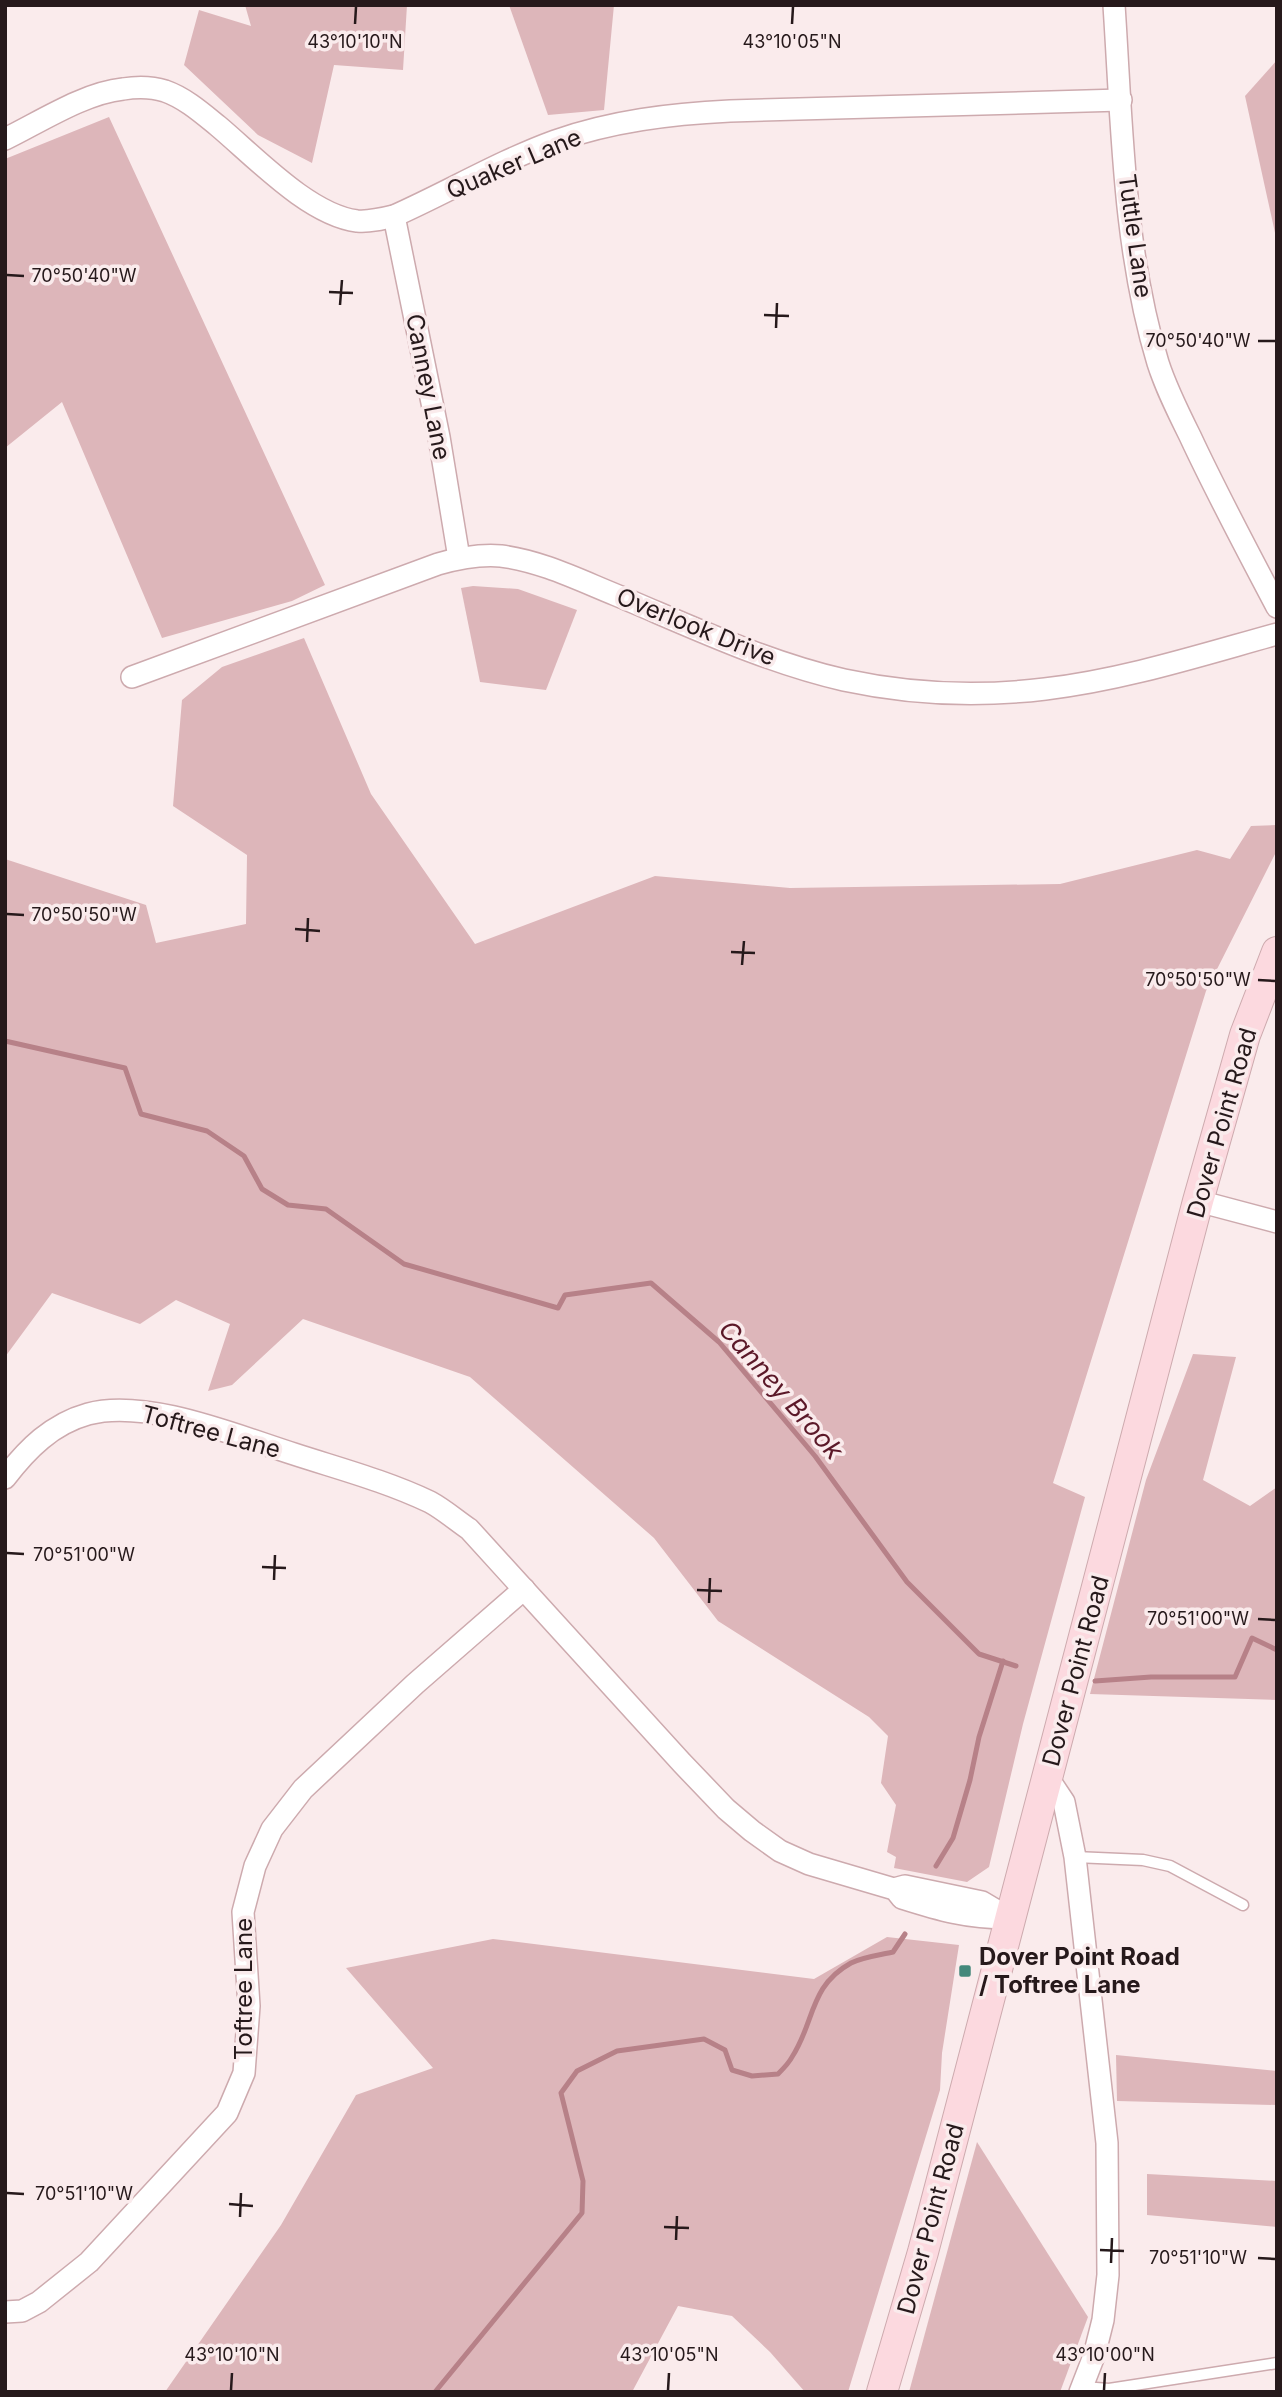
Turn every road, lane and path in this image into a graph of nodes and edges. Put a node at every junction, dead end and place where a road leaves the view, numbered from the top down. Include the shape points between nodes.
1 (1114, 5) edge
2 (1121, 100) junction
3 (5, 139) edge
4 (394, 216) junction
5 (459, 558) junction
6 (1277, 607) edge
7 (1277, 634) edge
8 (132, 677) dead end
9 (1277, 952) edge
10 (1198, 1201) junction
11 (1277, 1222) edge
12 (5, 1478) edge
13 (524, 1589) junction
14 (1048, 1778) junction
15 (1075, 1857) junction
16 (1243, 1905) dead end
17 (1009, 1918) junction
18 (5, 2312) edge
19 (1277, 2363) edge
20 (1082, 2389) edge
21 (882, 2392) edge

1 - 2 street, Tuttle Lane
2 - 4 street, Quaker Lane via 730,111 634,120 545,146
2 - 6 street, Tuttle Lane via 1133,243 1159,365
3 - 4 street, Quaker Lane via 100,94 130,88 163,90 183,99 323,210 358,221
4 - 5 street, Canney Lane
5 - 7 street, Overlook Drive via 499,556 548,567 779,661 845,680 910,690 1045,690
5 - 8 street, Overlook Drive
9 - 10 main road, Dover Point Road via 1245,1035
10 - 11 street
10 - 14 main road, Dover Point Road
12 - 13 street, Toftree Lane via 31,1446 69,1421 111,1410 155,1413 392,1485 433,1504 469,1529
13 - 17 street, Toftree Lane via 726,1809 779,1851 950,1913
13 - 18 street, Toftree Lane via 303,1789 272,1829 255,1866 243,1912 249,2006 244,2073 227,2113 89,2262 39,2302 22,2311
14 - 15 street via 1065,1802
14 - 17 main road, Dover Point Road
15 - 16 lane via 1170,1866
15 - 20 street via 1107,2143 1108,2198 1103,2320
17 - 21 main road, Dover Point Road
19 - 20 lane via 1109,2389

